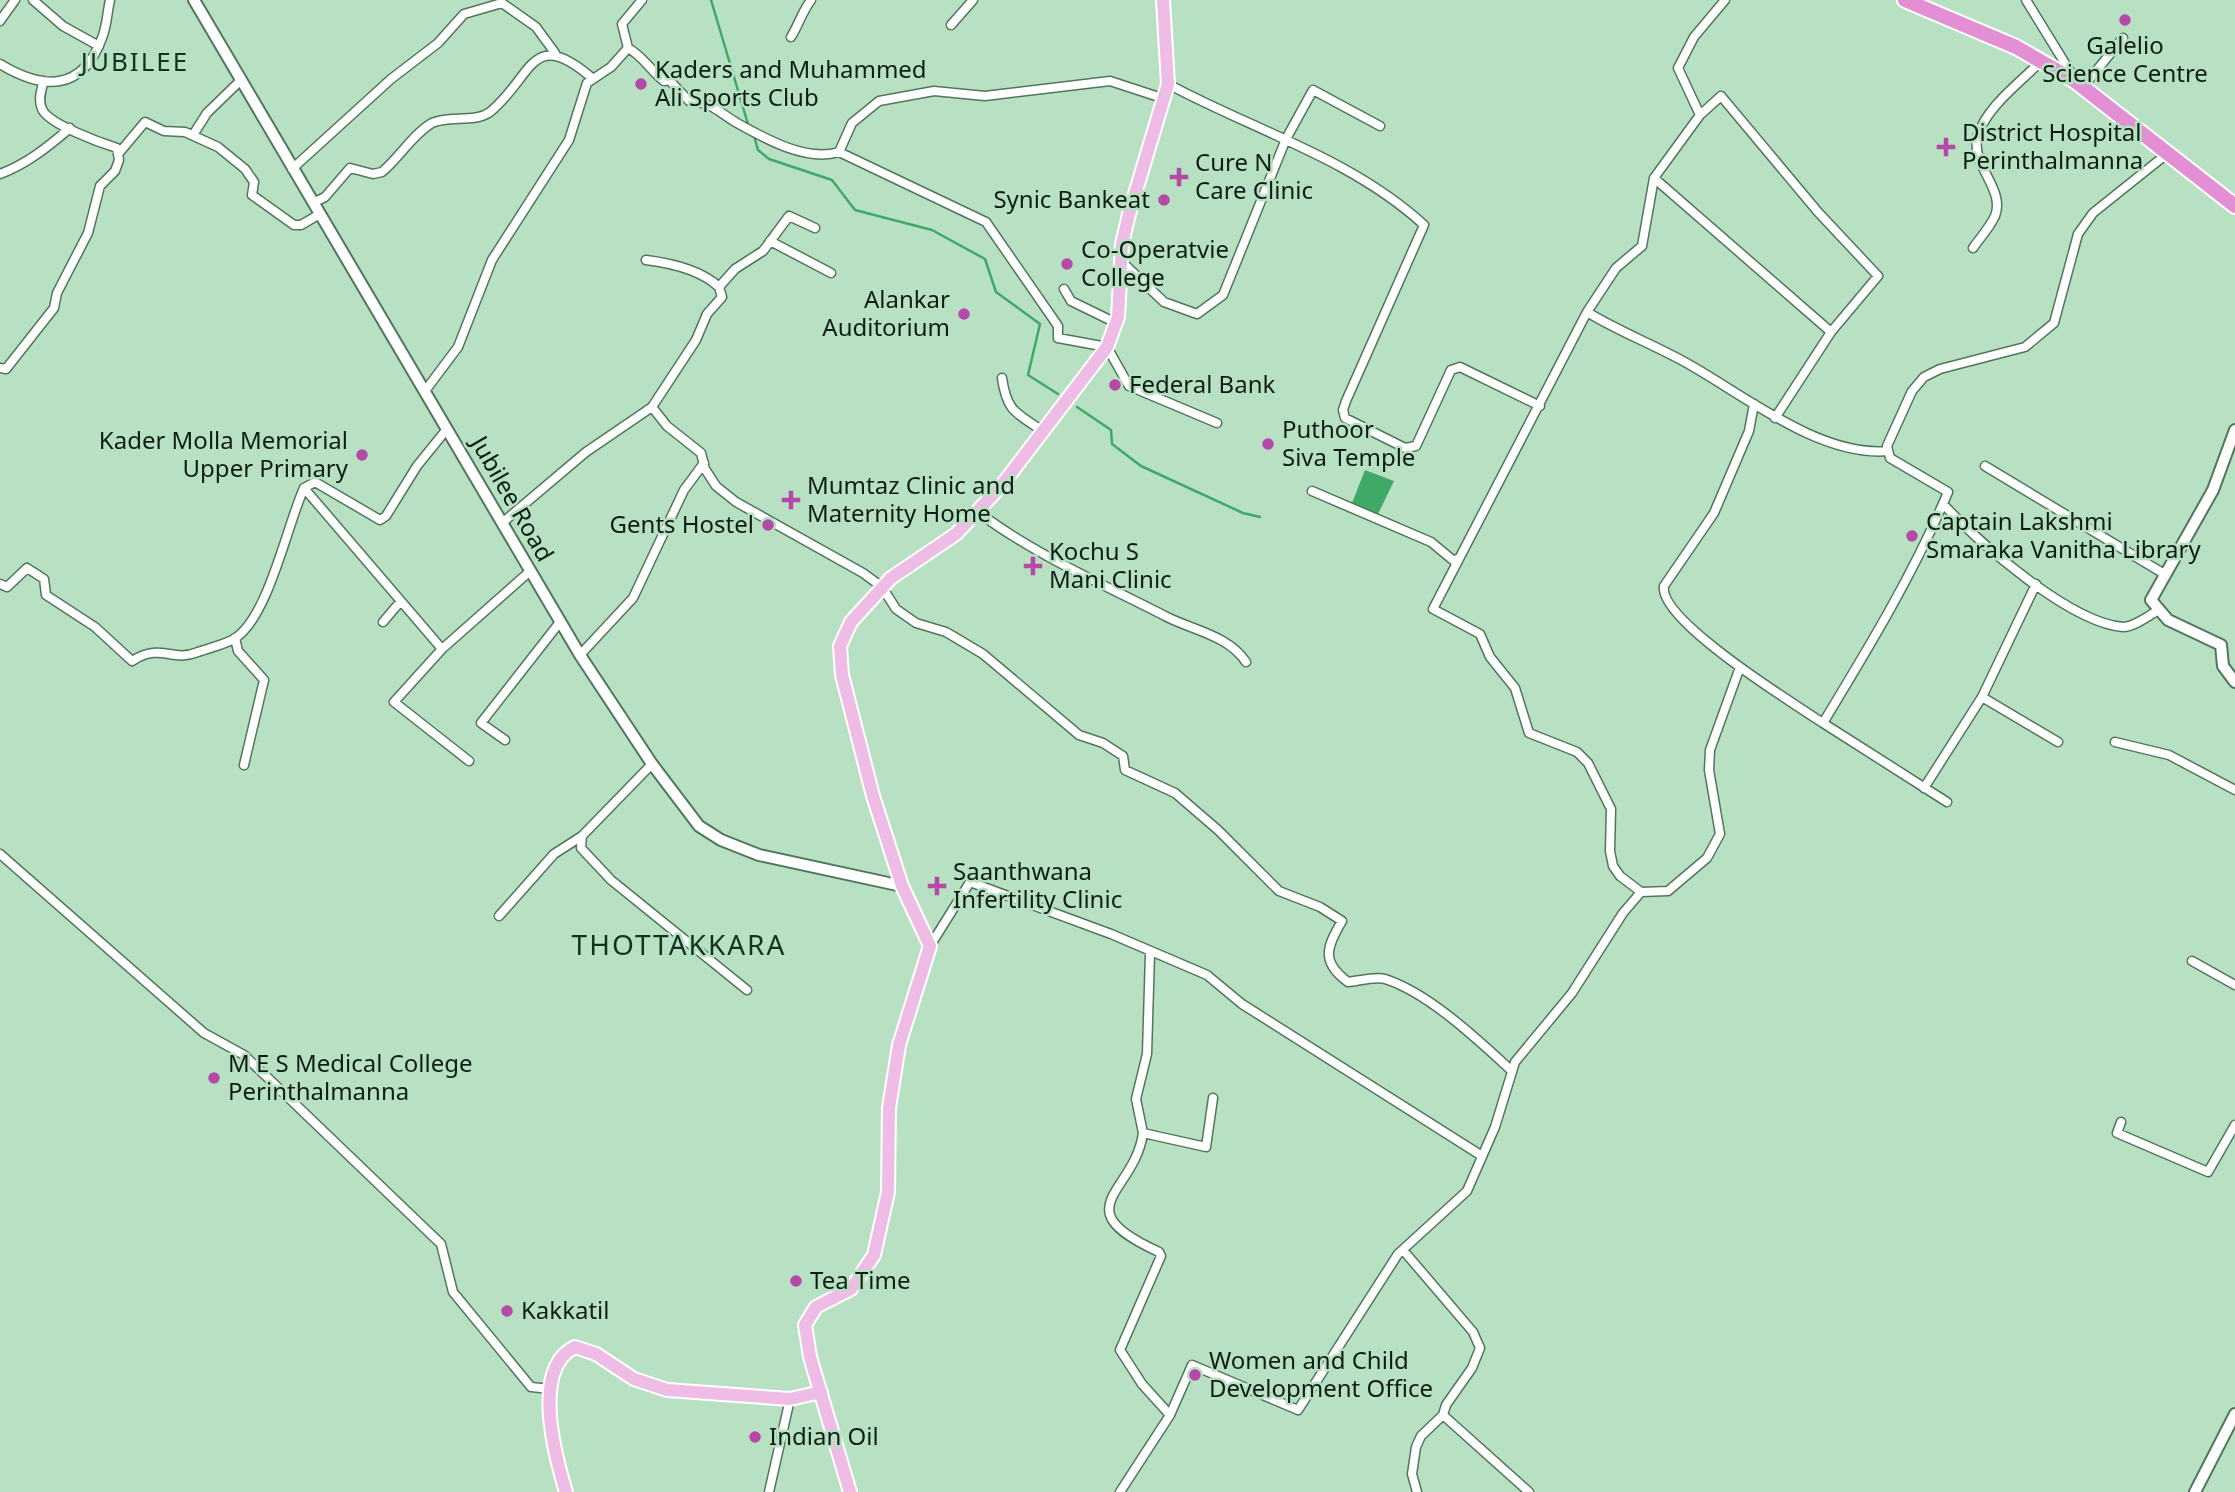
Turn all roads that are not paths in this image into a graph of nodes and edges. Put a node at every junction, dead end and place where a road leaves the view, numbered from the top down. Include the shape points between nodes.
1 (15, 0) edge
2 (33, 0) edge
3 (110, 0) edge
4 (194, 0) edge
5 (642, 0) edge
6 (811, 0) edge
7 (973, 0) edge
8 (1163, 0) edge
9 (1726, 0) edge
10 (1905, 0) edge
11 (2026, 0) edge
12 (1, 15) edge
13 (951, 24) dead end
14 (791, 37) dead end
15 (2123, 38) dead end
16 (99, 46) junction
17 (628, 48) junction
18 (555, 53) junction
19 (2041, 61) junction
20 (0, 64) edge
21 (592, 78) junction
22 (241, 80) junction
23 (44, 81) junction
24 (1168, 84) junction
25 (2079, 84) junction
26 (1165, 99) junction
27 (1700, 115) junction
28 (1380, 126) dead end
29 (70, 128) junction
30 (193, 135) junction
31 (1286, 139) junction
32 (839, 152) junction
33 (119, 153) junction
34 (2168, 153) junction
35 (292, 169) junction
36 (0, 174) edge
37 (1654, 178) junction
38 (313, 203) junction
39 (2235, 206) edge
40 (320, 214) junction
41 (815, 228) dead end
42 (770, 241) junction
43 (1973, 248) dead end
44 (646, 260) dead end
45 (1122, 262) junction
46 (831, 273) dead end
47 (719, 287) junction
48 (1064, 289) dead end
49 (1587, 312) junction
50 (1116, 323) junction
51 (1831, 332) junction
52 (1107, 347) junction
53 (0, 368) edge
54 (1002, 378) dead end
55 (425, 391) junction
56 (1754, 404) junction
57 (1540, 406) junction
58 (652, 407) junction
59 (1775, 418) junction
60 (1217, 422) dead end
61 (447, 429) junction
62 (2235, 430) edge
63 (1044, 432) junction
64 (1888, 451) junction
65 (704, 463) junction
66 (1985, 466) dead end
67 (304, 488) junction
68 (1312, 491) dead end
69 (1943, 503) junction
70 (978, 512) junction
71 (502, 523) junction
72 (1460, 557) junction
73 (529, 572) junction
74 (2166, 575) junction
75 (0, 584) edge
76 (2036, 584) junction
77 (882, 587) junction
78 (400, 603) junction
79 (2157, 611) junction
80 (383, 622) dead end
81 (560, 622) junction
82 (235, 639) junction
83 (442, 649) junction
84 (580, 655) junction
85 (1246, 662) dead end
86 (1740, 667) junction
87 (2235, 682) edge
88 (1982, 697) junction
89 (1823, 723) junction
90 (505, 740) dead end
91 (2058, 742) dead end
92 (2115, 742) dead end
93 (469, 761) dead end
94 (652, 764) junction
95 (244, 765) dead end
96 (1924, 788) junction
97 (2235, 790) edge
98 (1947, 802) dead end
99 (582, 836) junction
100 (0, 854) edge
101 (902, 886) junction
102 (1641, 892) junction
103 (499, 916) dead end
104 (930, 946) junction
105 (1150, 953) junction
106 (2192, 961) dead end
107 (2235, 985) edge
108 (747, 990) dead end
109 (1512, 1071) junction
110 (1213, 1098) dead end
111 (2121, 1122) dead end
112 (2235, 1125) edge
113 (1143, 1133) junction
114 (1482, 1156) junction
115 (1403, 1250) junction
116 (551, 1390) junction
117 (821, 1392) junction
118 (790, 1398) junction
119 (2235, 1414) edge
120 (1170, 1415) junction
121 (1443, 1415) junction
122 (566, 1492) edge
123 (769, 1492) edge
124 (850, 1492) edge
125 (1120, 1492) edge
126 (1417, 1492) edge
127 (1529, 1492) edge
128 (2195, 1492) edge

1 - 12 street
2 - 16 street via 63,26
3 - 16 street
4 - 22 main road, Jubilee Road
5 - 17 street via 622,24
6 - 14 street
7 - 13 street
8 - 24 main road
9 - 27 street via 1694,37 1678,68
10 - 19 highway
11 - 25 street
15 - 25 street
16 - 23 street via 79,74 65,83
17 - 21 street via 611,67
17 - 32 street via 642,55 653,72 669,80 689,101 709,103 736,122 796,150 824,156
18 - 21 street
18 - 35 street via 536,27 502,3 464,14 438,43
18 - 38 street via 541,57 488,113 433,123 382,172 350,168 326,197
19 - 25 highway
19 - 43 street via 1984,120 1977,136 1976,153 1996,200 1995,215
20 - 23 street
21 - 55 street via 569,140 492,260 458,347
22 - 30 street via 207,113
22 - 35 main road, Jubilee Road
23 - 29 street via 40,107
24 - 26 main road
24 - 31 street
25 - 34 highway
26 - 32 street via 1110,81 985,96 934,91 879,101 852,123
26 - 45 main road via 1129,214
27 - 37 street
27 - 51 street via 1721,96 1878,276
28 - 31 street via 1312,90
29 - 33 street via 117,148
29 - 36 street via 15,169
30 - 33 street via 164,131 145,122
30 - 40 street via 218,147 245,169 254,182 252,195 294,225
31 - 45 street via 1223,295 1197,314 1164,302
31 - 57 street via 1361,179 1424,225 1346,401 1345,418 1405,449 1412,448 1451,370 1460,366
32 - 52 street via 986,222 1058,326 1058,338
33 - 53 street via 115,171 100,186 88,233 54,308 6,369
34 - 39 highway
34 - 64 street via 2093,213 2078,234 2054,323 2025,347 1924,377 1912,391
35 - 38 main road, Jubilee Road
37 - 49 street via 1642,246 1616,268
37 - 51 street
38 - 40 main road, Jubilee Road
40 - 55 main road, Jubilee Road
41 - 42 street via 789,216
42 - 46 street
42 - 47 street
44 - 47 street via 705,276
45 - 50 main road
47 - 58 street via 722,297 707,314 696,340
48 - 50 street via 1071,301
49 - 56 street
49 - 57 street
50 - 52 main road
51 - 59 street
52 - 60 street via 1129,386
52 - 63 main road
54 - 63 street via 1010,408
55 - 61 main road, Jubilee Road
56 - 59 street
56 - 86 street via 1749,431 1717,507 1663,593 1673,612
57 - 72 street
58 - 65 street via 667,426 701,453
58 - 71 street via 586,452
59 - 64 street via 1853,449
61 - 67 street via 380,520 325,486 315,482
61 - 71 main road, Jubilee Road
62 - 74 main road via 2213,490
63 - 70 main road
64 - 69 street via 1890,458 1948,492
65 - 77 street via 716,486 736,502
65 - 84 street via 684,490 633,598
66 - 74 street
67 - 78 street
67 - 82 street via 260,610
68 - 72 street via 1431,542 1454,561
69 - 76 street via 1973,537
69 - 89 street via 1890,612
70 - 77 main road via 956,534
70 - 85 street via 1007,534 1212,635
71 - 73 main road, Jubilee Road
72 - 102 street via 1433,609 1480,634 1490,657 1515,688 1529,733 1577,752 1588,762 1611,809 1613,866
73 - 81 main road, Jubilee Road
73 - 83 street
74 - 79 main road via 2151,600
75 - 82 street via 7,587 27,568 44,579 46,595 95,627 132,661 146,652 185,657
76 - 79 street via 2104,622 2126,627
76 - 88 street
77 - 101 main road via 844,634 839,659 873,796
77 - 109 street via 896,609 983,654 1079,734 1123,756 1125,770 1175,793 1279,891 1342,921 1331,939 1332,970 1348,982 1384,978 1421,998
78 - 80 street
78 - 83 street
79 - 87 main road via 2221,645 2223,666
81 - 84 main road, Jubilee Road
81 - 90 street via 481,723
82 - 95 street via 238,651 264,680
83 - 93 street via 394,702
84 - 94 main road, Jubilee Road
86 - 89 street
86 - 102 street via 1710,750 1720,834 1707,858 1668,891
88 - 91 street
88 - 96 street
89 - 96 street
92 - 97 street via 2169,755
94 - 99 street
94 - 101 main road, Jubilee Road via 699,826 721,840 759,855
96 - 98 street
99 - 103 street via 554,854
99 - 108 street via 581,848 611,880
100 - 116 street via 204,1033 244,1055 441,1244 453,1292 531,1387
101 - 104 main road
102 - 109 street via 1622,913 1572,993 1514,1062
104 - 105 street via 970,882 1111,933
104 - 117 main road via 899,1045 889,1108 888,1192 874,1255 851,1290 816,1307 805,1325
105 - 113 street via 1147,1054 1136,1099
105 - 114 street via 1207,975 1242,1004
106 - 107 street
109 - 114 street
110 - 113 street via 1206,1147
111 - 112 street via 2117,1133 2208,1172
113 - 120 street via 1141,1150 1108,1203 1109,1214 1125,1234 1161,1256 1120,1350
114 - 115 street via 1467,1191
115 - 120 street via 1298,1410 1192,1365
115 - 121 street via 1473,1332 1480,1348
116 - 118 main road via 559,1360 575,1347 658,1388
116 - 122 main road via 550,1423
117 - 118 main road
117 - 124 main road
118 - 123 street
119 - 128 main road
120 - 125 street
121 - 126 street via 1416,1447 1412,1474
121 - 127 street

